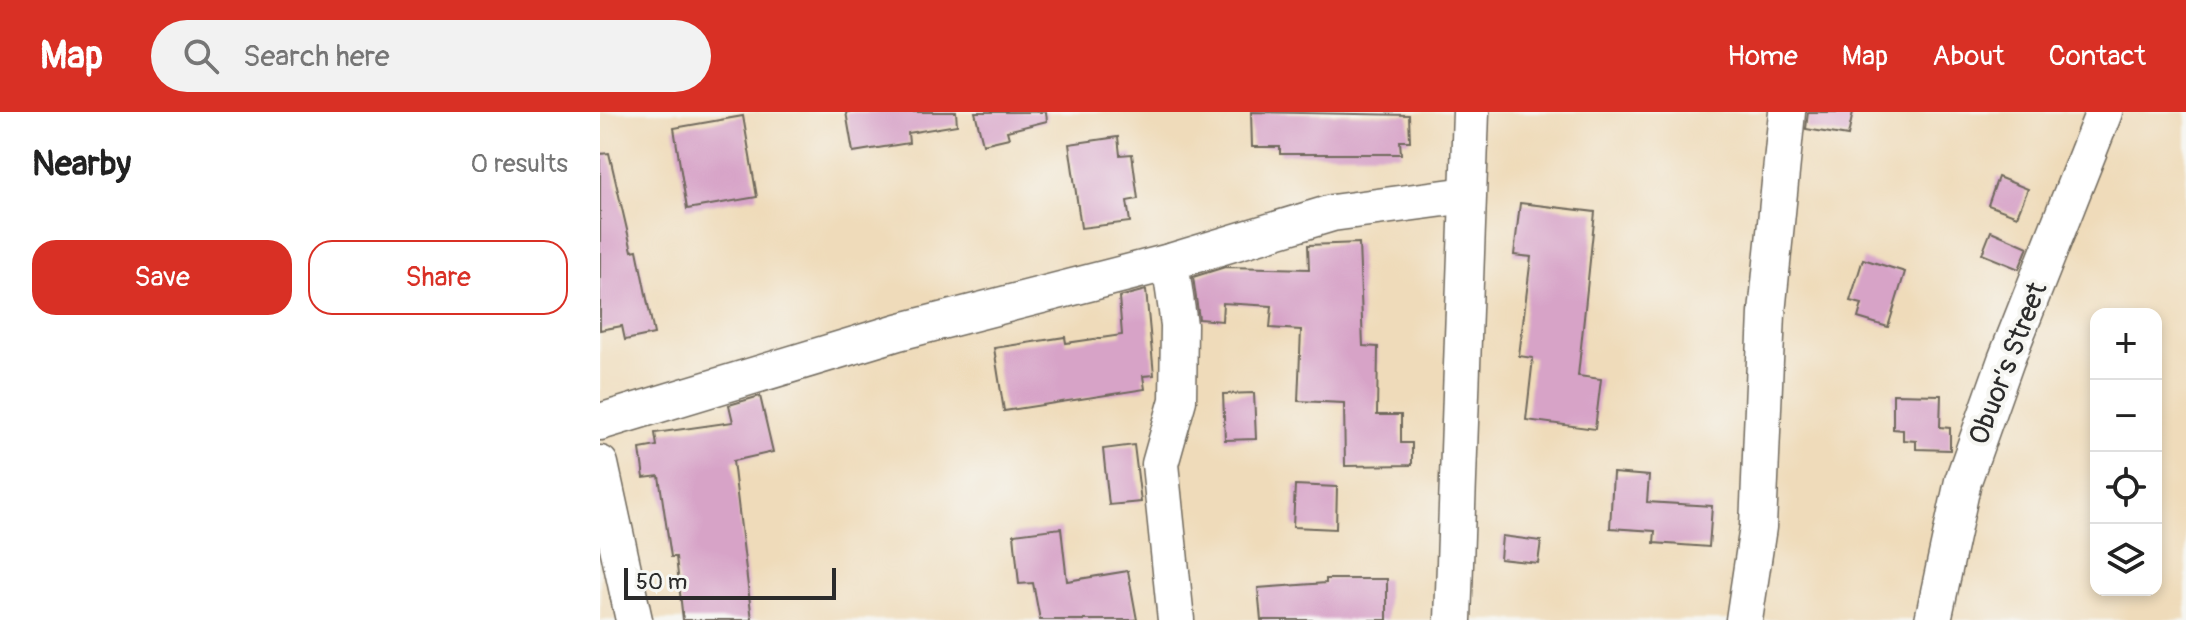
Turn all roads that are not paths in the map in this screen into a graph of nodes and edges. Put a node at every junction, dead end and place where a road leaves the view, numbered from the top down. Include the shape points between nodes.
1 (1471, 112) edge
2 (1787, 112) edge
3 (2104, 112) edge
4 (1467, 195) junction
5 (1170, 262) junction
6 (600, 422) edge
7 (600, 464) edge
8 (634, 620) edge
9 (1176, 620) edge
10 (1453, 620) edge
11 (1744, 620) edge
12 (1933, 620) edge

1 - 4 street
2 - 11 street via 1767,313 1758,527
3 - 12 street, Obuor’s Street via 1963,481
4 - 5 street via 1332,213
4 - 10 street
5 - 6 street via 898,332
5 - 9 street via 1179,325 1178,400 1160,464
7 - 8 street

